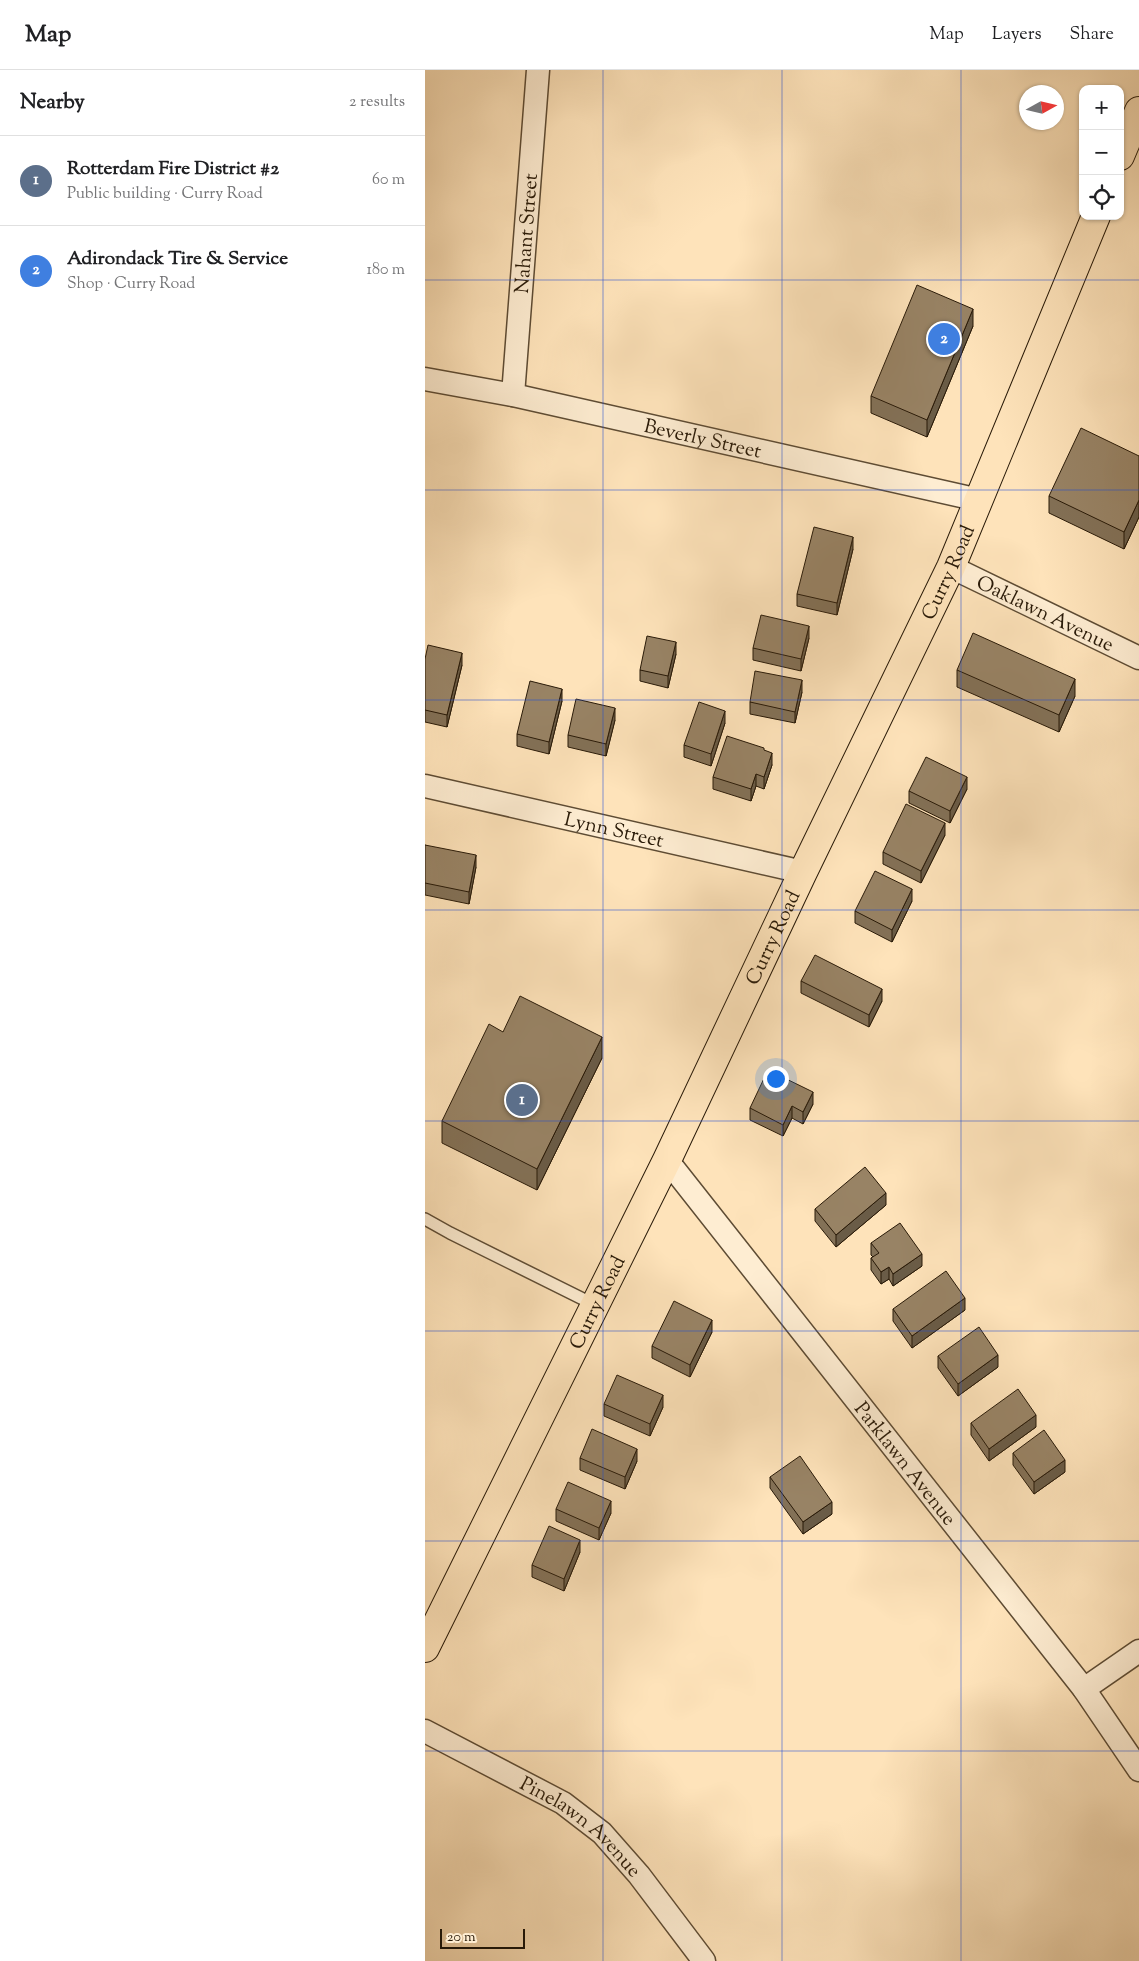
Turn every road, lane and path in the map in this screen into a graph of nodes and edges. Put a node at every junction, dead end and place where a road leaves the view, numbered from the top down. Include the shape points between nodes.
1 (538, 70) edge
2 (1139, 111) edge
3 (1124, 147) edge
4 (1094, 220) edge
5 (425, 380) edge
6 (513, 395) junction
7 (979, 500) junction
8 (951, 567) junction
9 (1139, 658) edge
10 (425, 786) edge
11 (803, 872) junction
12 (667, 1160) junction
13 (425, 1219) edge
14 (595, 1305) junction
15 (425, 1648) edge
16 (1139, 1651) edge
17 (1084, 1689) junction
18 (425, 1731) edge
19 (1139, 1770) edge
20 (703, 1961) edge

1 - 6 street, Nahant Street
2 - 3 main road
4 - 7 main road, Curry Road
5 - 6 street, Beverly Street
6 - 7 street, Beverly Street
7 - 8 main road, Curry Road
8 - 9 street, Oaklawn Avenue
8 - 11 main road, Curry Road
10 - 11 street, Lynn Street
11 - 12 main road, Curry Road
12 - 14 main road, Curry Road
12 - 17 street, Parklawn Avenue
13 - 14 lane
14 - 15 main road, Curry Road
16 - 17 street
17 - 19 street, Parklawn Avenue
18 - 20 street, Pinelawn Avenue via 563,1803 602,1833 639,1875

